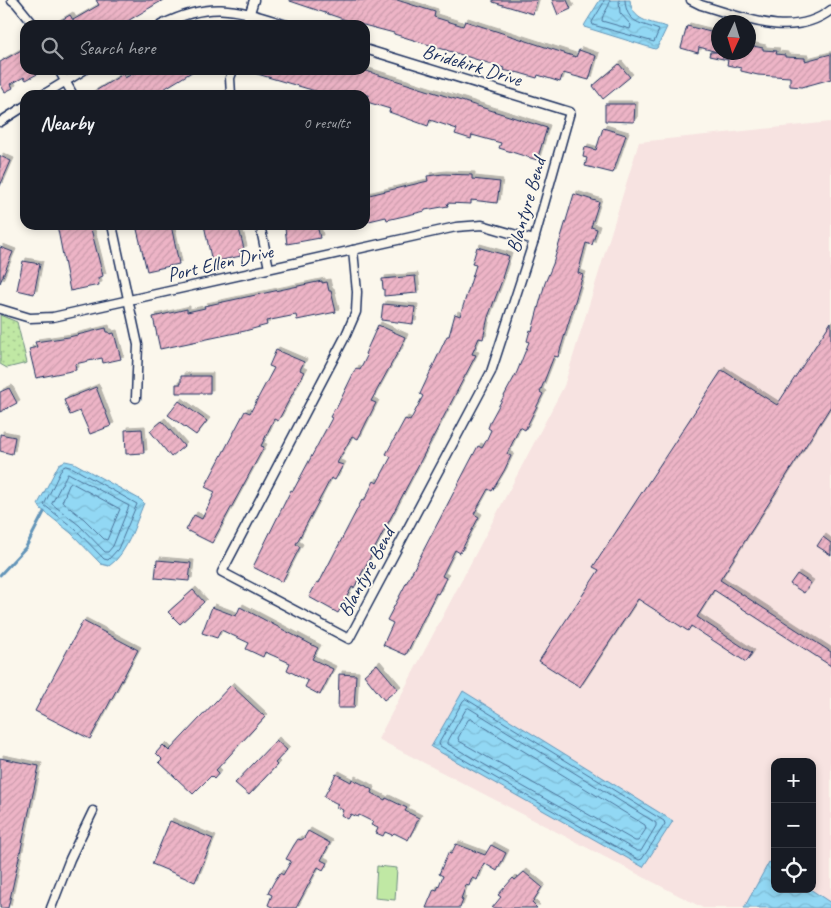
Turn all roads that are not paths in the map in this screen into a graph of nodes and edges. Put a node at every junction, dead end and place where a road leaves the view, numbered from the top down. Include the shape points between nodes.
1 (12, 0) edge
2 (254, 0) edge
3 (692, 0) edge
4 (831, 10) edge
5 (250, 13) junction
6 (30, 20) edge
7 (170, 20) edge
8 (248, 20) edge
9 (272, 20) edge
10 (370, 51) edge
11 (62, 75) edge
12 (75, 75) edge
13 (231, 75) edge
14 (65, 81) junction
15 (51, 90) edge
16 (70, 90) edge
17 (231, 90) edge
18 (20, 109) edge
19 (570, 112) joint
20 (0, 122) edge
21 (113, 230) edge
22 (261, 230) edge
23 (534, 240) junction
24 (353, 250) junction
25 (269, 268) junction
26 (129, 300) junction
27 (0, 309) edge
28 (136, 398) dead end
29 (93, 811) dead end
30 (51, 908) edge

1 - 6 street
2 - 5 street
3 - 4 street via 765,24 801,25
5 - 7 street via 213,6
5 - 8 street
5 - 9 street
10 - 19 street, Bridekirk Drive
11 - 14 street
12 - 14 street
13 - 17 street
14 - 15 street
14 - 16 street
18 - 20 street
19 - 23 street, Blantyre Bend
21 - 26 street
22 - 25 street
23 - 24 street, Port Ellen Drive via 482,225 456,227
23 - 24 street, Blantyre Bend via 491,372 349,639 222,572 356,312
24 - 25 street, Port Ellen Drive
25 - 26 street, Port Ellen Drive
26 - 27 street, Port Ellen Drive via 53,317 30,318
26 - 28 street via 138,344
29 - 30 street

